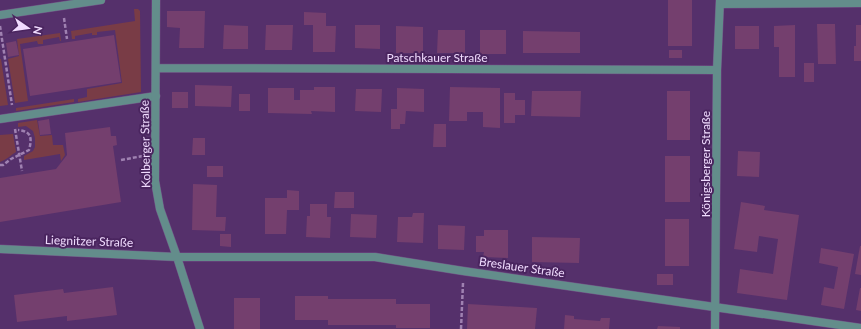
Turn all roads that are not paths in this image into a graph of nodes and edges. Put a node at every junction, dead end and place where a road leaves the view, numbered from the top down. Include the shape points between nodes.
1 (101, 0) edge
2 (156, 0) edge
3 (720, 2) edge
4 (861, 3) edge
5 (0, 15) edge
6 (156, 68) junction
7 (717, 70) junction
8 (156, 96) junction
9 (0, 119) edge
10 (0, 249) edge
11 (177, 256) junction
12 (716, 307) junction
13 (861, 328) edge
14 (200, 329) edge
15 (716, 329) edge

1 - 5 street
2 - 6 street, Kolberger Straße
3 - 4 street
3 - 7 street, Königsberger Straße
6 - 7 street, Patschkauer Straße
6 - 8 street, Kolberger Straße
7 - 12 street, Königsberger Straße
8 - 9 street
8 - 11 street, Kolberger Straße via 155,181 160,209
10 - 11 street, Liegnitzer Straße
11 - 12 street, Breslauer Straße via 375,257
11 - 14 street, Kolberger Straße
12 - 13 street, Breslauer Straße
12 - 15 street, Königsberger Straße

